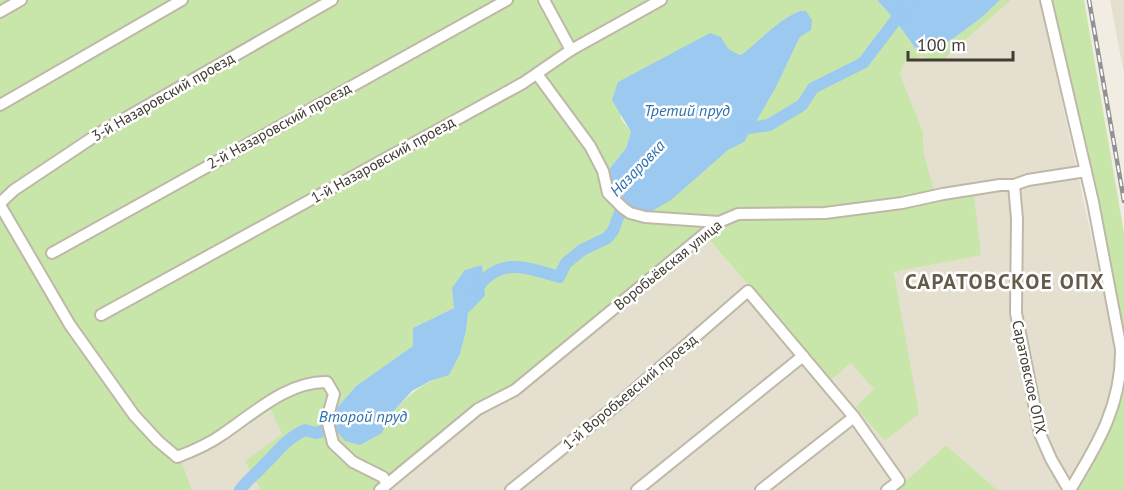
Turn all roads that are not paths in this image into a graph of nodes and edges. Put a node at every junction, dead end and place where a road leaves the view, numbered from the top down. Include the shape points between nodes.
1 (21, 0) edge
2 (182, 0) edge
3 (332, 0) edge
4 (507, 0) edge
5 (544, 0) edge
6 (662, 0) edge
7 (1046, 0) edge
8 (0, 12) edge
9 (571, 51) junction
10 (537, 74) junction
11 (0, 105) edge
12 (1086, 171) junction
13 (1014, 185) junction
14 (0, 204) edge
15 (719, 222) junction
16 (51, 253) dead end
17 (101, 315) dead end
18 (803, 356) junction
19 (854, 417) junction
20 (383, 487) edge
21 (511, 490) edge
22 (637, 490) edge
23 (761, 490) edge
24 (888, 490) edge
25 (1070, 490) edge

1 - 8 street
2 - 11 street
3 - 14 street, 3-й Назаровский проезд via 101,132 14,190
4 - 16 street, 2-й Назаровский проезд
5 - 9 street
6 - 9 street, 1-й Назаровский проезд
7 - 12 street
9 - 10 street, 1-й Назаровский проезд
10 - 15 street via 590,146 603,171 608,193 623,208 645,217
10 - 17 street, 1-й Назаровский проезд
12 - 13 street, Воробьёвская улица
12 - 25 street via 1119,333 1121,368 1119,389 1105,427
13 - 15 street, Воробьёвская улица via 825,213 738,214
13 - 25 street, Саратовское ОПХ via 1016,313 1040,434
14 - 20 street via 70,325 134,415 177,457 222,435 286,393 311,382 327,382 334,394 327,419 333,443 352,462 383,477
15 - 20 street, Воробьёвская улица via 516,390 478,409
18 - 19 street
18 - 21 street, 1-й Воробъевский проезд via 748,291
18 - 22 street
19 - 23 street
19 - 24 street via 899,481

